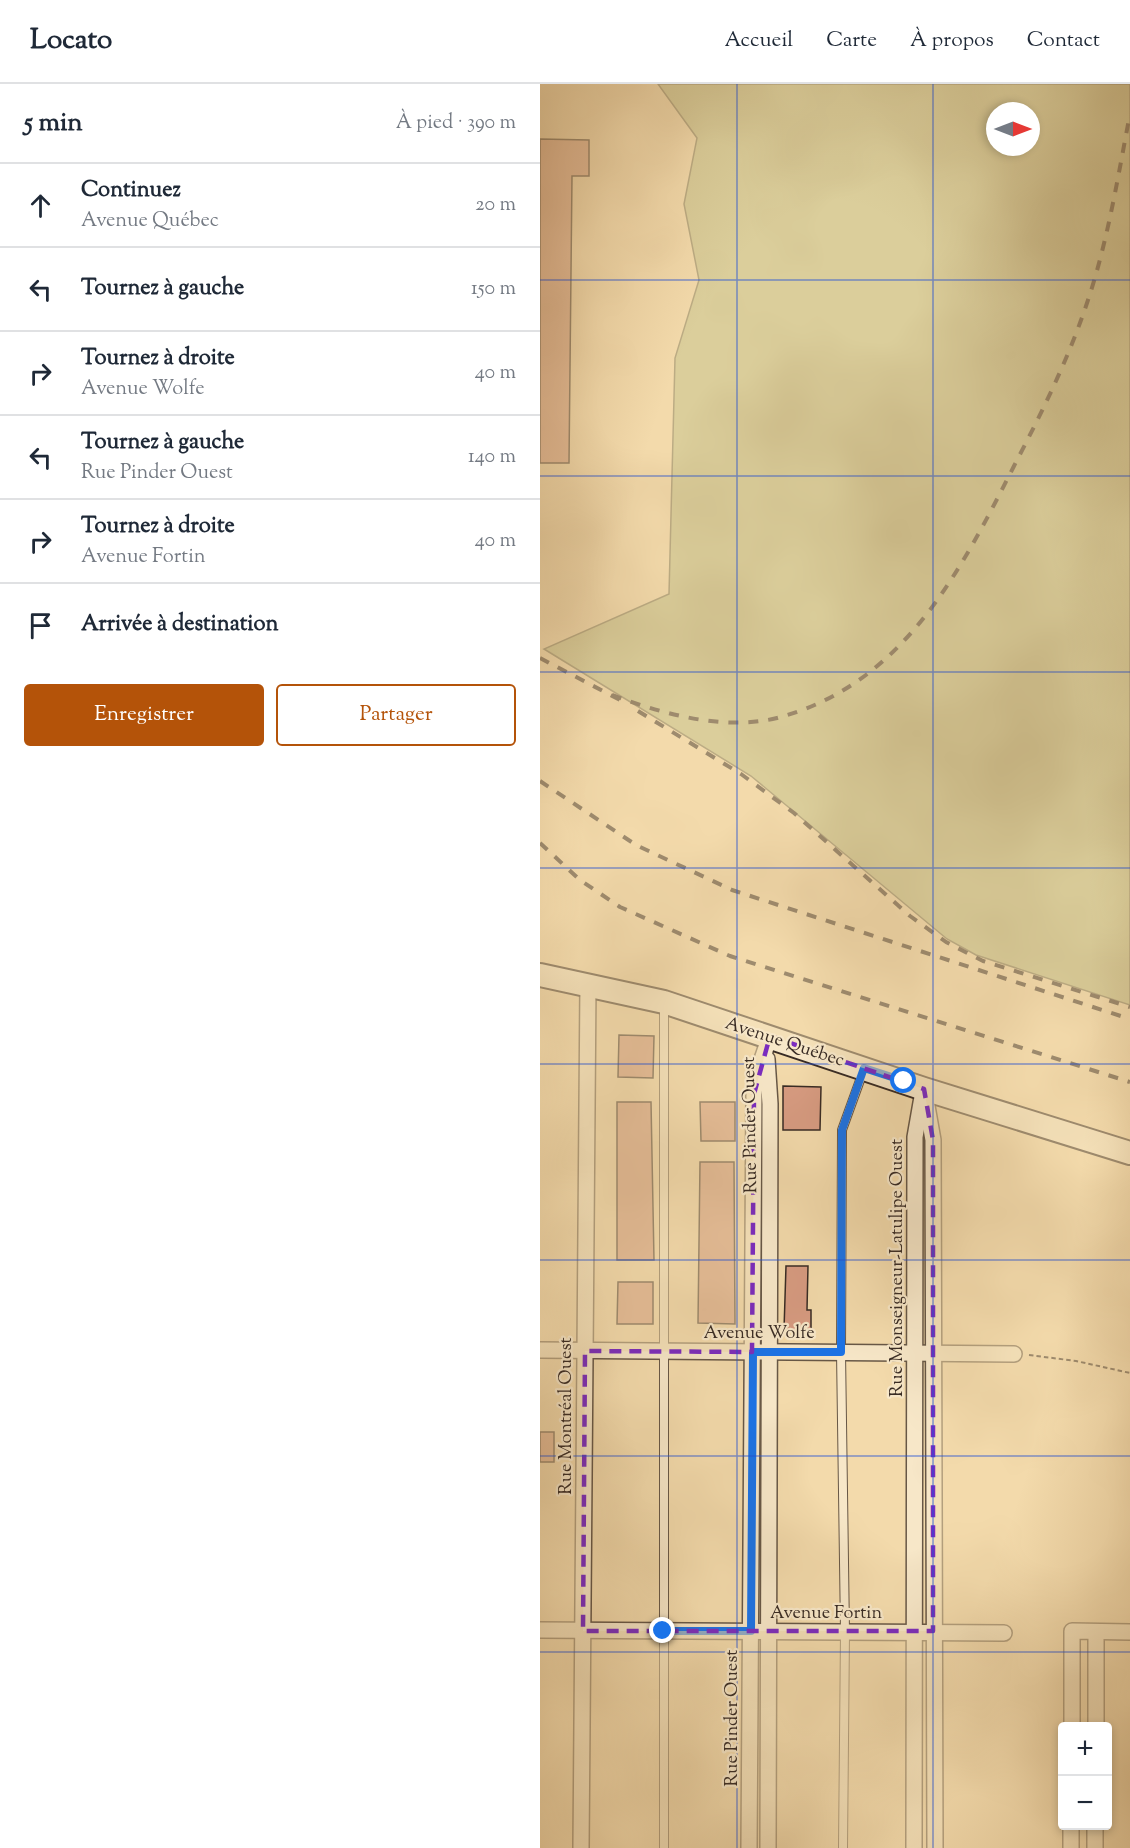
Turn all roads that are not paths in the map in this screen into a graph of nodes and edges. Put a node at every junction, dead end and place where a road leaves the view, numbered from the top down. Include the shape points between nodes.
1 (540, 975) edge
2 (588, 984) junction
3 (664, 1002) junction
4 (770, 1036) junction
5 (864, 1068) junction
6 (924, 1089) junction
7 (1130, 1153) edge
8 (540, 1350) edge
9 (585, 1351) junction
10 (662, 1351) junction
11 (753, 1352) junction
12 (768, 1352) junction
13 (841, 1352) junction
14 (915, 1352) junction
15 (933, 1352) junction
16 (1014, 1354) road end
17 (540, 1630) edge
18 (583, 1631) junction
19 (663, 1631) junction
20 (751, 1631) junction
21 (914, 1631) junction
22 (933, 1631) junction
23 (769, 1632) junction
24 (845, 1632) junction
25 (1096, 1632) junction
26 (1130, 1632) edge
27 (1004, 1633) dead end
28 (1072, 1722) edge
29 (1096, 1722) edge
30 (1071, 1830) edge
31 (1095, 1830) edge
32 (582, 1848) edge
33 (664, 1848) edge
34 (749, 1848) edge
35 (768, 1848) edge
36 (843, 1848) edge
37 (914, 1848) edge
38 (935, 1848) edge
39 (1071, 1848) edge
40 (1095, 1848) edge

1 - 2 main road, Avenue Québec
2 - 3 main road, Avenue Québec
2 - 9 street, Rue Montréal Ouest
3 - 4 main road, Avenue Québec
3 - 10 lane
4 - 5 main road, Avenue Québec
4 - 11 street, Rue Pinder Ouest via 754,1094
4 - 12 street, Rue Pinder Ouest
5 - 6 main road, Avenue Québec
5 - 13 lane via 842,1130
6 - 7 main road, Avenue Québec
6 - 14 street, Rue Monseigneur-Latulipe Ouest via 915,1137
6 - 15 street, Rue Monseigneur-Latulipe Ouest via 933,1140
8 - 9 street, Avenue Wolfe
9 - 10 street, Avenue Wolfe
9 - 18 street, Rue Montréal Ouest
10 - 11 street, Avenue Wolfe
10 - 19 lane
11 - 12 street, Avenue Wolfe
11 - 20 street, Rue Pinder Ouest
12 - 13 street, Avenue Wolfe
12 - 23 street, Rue Pinder Ouest
13 - 14 street, Avenue Wolfe
13 - 24 lane
14 - 15 street, Avenue Wolfe
14 - 21 street, Rue Monseigneur-Latulipe Ouest
15 - 16 street, Avenue Wolfe
15 - 22 street, Rue Monseigneur-Latulipe Ouest
17 - 18 street, Avenue Fortin
18 - 19 street, Avenue Fortin
18 - 32 street, Rue Montréal Ouest
19 - 20 street, Avenue Fortin
19 - 33 lane
20 - 23 street, Avenue Fortin
20 - 34 street, Rue Pinder Ouest
21 - 22 street, Avenue Fortin
21 - 24 street, Avenue Fortin
21 - 37 street, Rue Monseigneur-Latulipe Ouest
22 - 27 street, Avenue Fortin
22 - 38 street, Rue Monseigneur-Latulipe Ouest
23 - 24 street, Avenue Fortin
23 - 35 street, Rue Pinder Ouest
24 - 36 lane
25 - 26 street
25 - 28 street via 1072,1631
25 - 29 street
30 - 39 street
31 - 40 street

